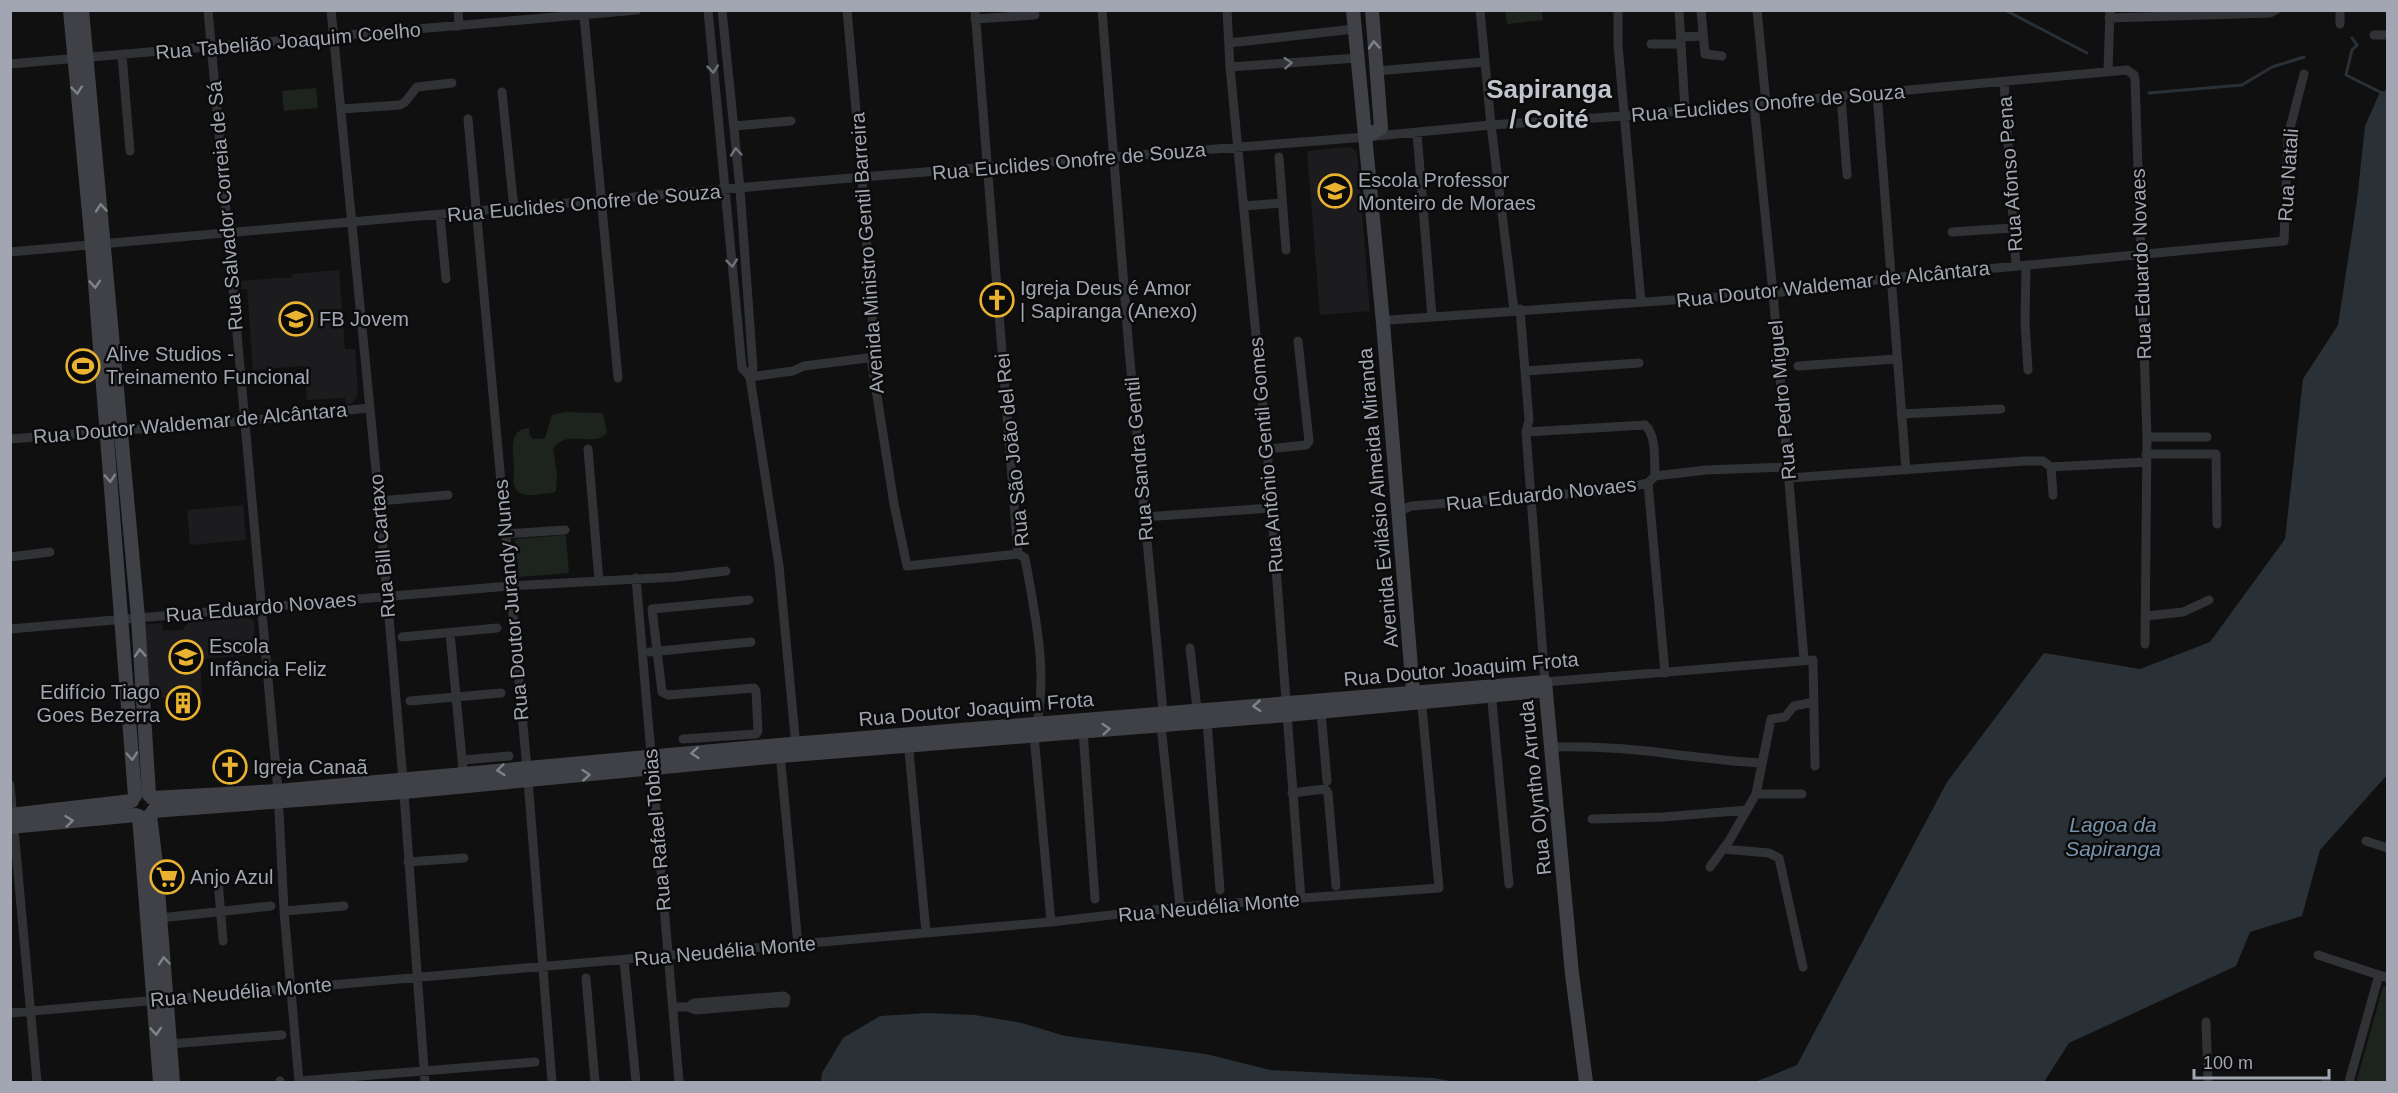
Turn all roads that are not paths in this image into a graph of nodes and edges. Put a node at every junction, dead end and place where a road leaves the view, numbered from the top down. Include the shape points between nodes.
1 (70, 10) edge
2 (82, 10) edge
3 (208, 10) edge
4 (331, 10) edge
5 (458, 10) edge
6 (637, 10) edge
7 (708, 10) edge
8 (722, 10) edge
9 (847, 10) edge
10 (1102, 10) edge
11 (1227, 10) edge
12 (1353, 10) edge
13 (1372, 10) edge
14 (1480, 10) edge
15 (1618, 10) edge
16 (1679, 10) edge
17 (1701, 10) edge
18 (1757, 10) edge
19 (2276, 10) edge
20 (2340, 10) edge
21 (2110, 14) edge
22 (584, 15) junction
23 (975, 15) edge
24 (1035, 15) dead end
25 (2340, 24) dead end
26 (459, 26) junction
27 (1354, 29) junction
28 (2374, 35) dead end
29 (2388, 35) edge
30 (333, 36) junction
31 (1702, 36) junction
32 (1681, 40) junction
33 (1229, 43) junction
34 (1651, 44) dead end
35 (212, 48) junction
36 (122, 55) junction
37 (1722, 56) dead end
38 (80, 58) junction
39 (1357, 58) junction
40 (10, 63) edge
41 (1484, 63) junction
42 (1230, 67) junction
43 (2127, 70) joint
44 (1376, 71) junction
45 (2108, 71) junction
46 (2304, 74) dead end
47 (2004, 82) junction
48 (452, 83) dead end
49 (502, 92) dead end
50 (1877, 93) junction
51 (1841, 96) junction
52 (1766, 103) junction
53 (1754, 104) junction
54 (341, 109) junction
55 (1685, 110) junction
56 (1624, 116) junction
57 (468, 118) dead end
58 (791, 121) dead end
59 (1491, 125) junction
60 (734, 126) junction
61 (1417, 133) junction
62 (1366, 137) junction
63 (1238, 148) junction
64 (130, 151) dead end
65 (1114, 158) junction
66 (1279, 158) dead end
67 (988, 168) junction
68 (1847, 175) dead end
69 (862, 177) junction
70 (740, 189) junction
71 (725, 190) junction
72 (602, 200) junction
73 (1282, 203) junction
74 (1244, 206) junction
75 (514, 208) junction
76 (477, 213) junction
77 (440, 215) junction
78 (352, 223) junction
79 (2013, 228) junction
80 (1952, 232) dead end
81 (227, 233) junction
82 (2284, 241) joint
83 (98, 244) junction
84 (1286, 250) dead end
85 (10, 252) edge
86 (2140, 254) junction
87 (2021, 265) junction
88 (1891, 278) junction
89 (446, 279) dead end
90 (1773, 293) junction
91 (1641, 302) junction
92 (1517, 310) junction
93 (1432, 317) junction
94 (1383, 323) junction
95 (1298, 340) dead end
96 (875, 357) junction
97 (1896, 359) junction
98 (1639, 363) dead end
99 (1798, 366) dead end
100 (2028, 370) dead end
101 (1525, 371) junction
102 (750, 377) junction
103 (618, 378) dead end
104 (369, 408) junction
105 (2001, 409) dead end
106 (1901, 414) junction
107 (244, 421) junction
108 (113, 431) junction
109 (1526, 432) junction
110 (2207, 437) dead end
111 (2147, 438) junction
112 (10, 439) edge
113 (1267, 449) junction
114 (588, 450) dead end
115 (2146, 458) junction
116 (1788, 467) junction
117 (2051, 467) junction
118 (1905, 470) junction
119 (1789, 478) junction
120 (1651, 480) junction
121 (448, 495) dead end
122 (1530, 495) junction
123 (2053, 495) dead end
124 (379, 501) junction
125 (1271, 508) junction
126 (1399, 511) junction
127 (1144, 517) junction
128 (2217, 524) dead end
129 (565, 530) dead end
130 (504, 534) junction
131 (50, 552) dead end
132 (1018, 554) junction
133 (10, 557) edge
134 (726, 572) dead end
135 (636, 578) junction
136 (599, 580) junction
137 (509, 586) junction
138 (387, 597) junction
139 (749, 600) dead end
140 (2209, 600) dead end
141 (262, 606) junction
142 (2146, 616) junction
143 (138, 617) junction
144 (121, 619) junction
145 (10, 628) edge
146 (498, 628) dead end
147 (450, 633) junction
148 (402, 637) dead end
149 (751, 642) dead end
150 (2145, 644) dead end
151 (1190, 648) dead end
152 (656, 652) junction
153 (641, 653) junction
154 (1804, 659) junction
155 (1665, 673) junction
156 (1545, 686) junction
157 (1491, 691) junction
158 (501, 693) dead end
159 (457, 697) junction
160 (1415, 697) junction
161 (410, 701) dead end
162 (1814, 702) junction
163 (1197, 709) junction
164 (1287, 710) junction
165 (1321, 712) junction
166 (1162, 718) junction
167 (1207, 721) junction
168 (1035, 730) junction
169 (1083, 731) junction
170 (683, 739) dead end
171 (908, 740) junction
172 (1550, 747) junction
173 (796, 749) junction
174 (780, 750) junction
175 (509, 756) dead end
176 (463, 760) junction
177 (651, 762) junction
178 (1762, 763) junction
179 (1815, 766) dead end
180 (527, 774) junction
181 (464, 780) junction
182 (1327, 781) dead end
183 (10, 785) edge
184 (403, 786) junction
185 (1292, 793) junction
186 (1756, 794) junction
187 (1802, 794) dead end
188 (278, 796) junction
189 (143, 806) junction
190 (1747, 810) junction
191 (1592, 819) dead end
192 (12, 821) edge
193 (2366, 841) dead end
194 (2388, 848) edge
195 (1723, 849) junction
196 (464, 858) dead end
197 (408, 862) junction
198 (1710, 867) dead end
199 (218, 880) dead end
200 (1509, 884) dead end
201 (1336, 886) dead end
202 (1439, 888) joint
203 (1220, 890) dead end
204 (1095, 899) dead end
205 (1301, 899) junction
206 (272, 906) dead end
207 (344, 906) dead end
208 (1180, 907) junction
209 (284, 911) junction
210 (221, 912) junction
211 (160, 918) junction
212 (1051, 922) junction
213 (926, 932) junction
214 (223, 942) dead end
215 (798, 945) junction
216 (2318, 955) dead end
217 (669, 956) junction
218 (624, 960) junction
219 (543, 967) junction
220 (1803, 967) dead end
221 (417, 976) junction
222 (2383, 976) edge
223 (586, 978) dead end
224 (291, 987) junction
225 (160, 1000) junction
226 (688, 1006) junction
227 (674, 1007) junction
228 (30, 1011) junction
229 (10, 1013) edge
230 (2206, 1022) dead end
231 (282, 1035) dead end
232 (170, 1044) junction
233 (535, 1062) dead end
234 (424, 1071) junction
235 (299, 1082) edge
236 (37, 1083) edge
237 (160, 1083) edge
238 (173, 1083) edge
239 (425, 1083) edge
240 (552, 1083) edge
241 (595, 1083) edge
242 (636, 1083) edge
243 (678, 1083) edge
244 (1586, 1083) edge
245 (2208, 1083) edge
246 (2349, 1083) edge

1 - 38 street
2 - 38 street
3 - 35 street, Rua Salvador Correia de Sá
4 - 30 street, Rua Bill Cartaxo
5 - 26 street
6 - 22 street, Rua Tabelião Joaquim Coelho
7 -> 71 street
8 - 60 street
9 - 69 street, Avenida Ministro Gentil Barreira
10 - 65 street, Rua Sandra Gentil
11 - 33 street, Rua Antônio Gentil Gomes
12 - 27 street, Avenida Evilásio Almeida Miranda
44 -> 13 street
14 - 41 street, Rua Olyntho Arruda
15 - 56 street
16 - 32 street
17 - 31 street
18 - 52 street
19 - 21 street
20 - 25 street
21 - 45 street
22 - 26 street, Rua Tabelião Joaquim Coelho
22 - 72 street
23 - 24 street
23 - 67 street, Rua São João del Rei
26 - 30 street, Rua Tabelião Joaquim Coelho
27 - 33 street
27 - 39 street, Avenida Evilásio Almeida Miranda
28 - 29 street
30 - 35 street, Rua Tabelião Joaquim Coelho
30 - 54 street, Rua Bill Cartaxo
31 - 32 street
31 - 37 street via 1705,54
32 - 34 street
32 - 55 street
33 - 42 street, Rua Antônio Gentil Gomes
35 - 36 street, Rua Tabelião Joaquim Coelho
35 - 81 street, Rua Salvador Correia de Sá
36 - 38 street, Rua Tabelião Joaquim Coelho
36 - 64 street
38 - 40 street, Rua Tabelião Joaquim Coelho
38 - 83 street
42 -> 39 street
39 - 62 street, Avenida Evilásio Almeida Miranda
41 - 44 street
41 - 59 street, Rua Olyntho Arruda
42 - 63 street, Rua Antônio Gentil Gomes
43 - 45 street, Rua Euclides Onofre de Souza
43 - 86 street, Rua Eduardo Novaes via 2135,79
44 - 62 street via 1381,128
45 - 47 street, Rua Euclides Onofre de Souza
46 - 82 street, Rua Natali via 2288,136
47 - 50 street, Rua Euclides Onofre de Souza
47 - 79 street, Rua Afonso Pena
48 - 54 street via 417,87 400,105
49 - 75 street
50 - 51 street, Rua Euclides Onofre de Souza
50 - 88 street
51 - 52 street, Rua Euclides Onofre de Souza
51 - 68 street
52 - 53 street, Rua Euclides Onofre de Souza
53 - 55 street, Rua Euclides Onofre de Souza
53 - 90 street, Rua Pedro Miguel
54 - 78 street, Rua Bill Cartaxo
55 - 56 street, Rua Euclides Onofre de Souza
56 - 59 street, Rua Euclides Onofre de Souza
56 - 91 street
57 - 76 street, Rua Doutor Jurandy Nunes
58 - 60 street
59 - 61 street, Rua Euclides Onofre de Souza
59 - 92 street, Rua Olyntho Arruda
70 -> 60 street
61 - 62 street, Rua Euclides Onofre de Souza
61 - 93 street
62 - 63 street, Rua Euclides Onofre de Souza
62 - 94 street, Avenida Evilásio Almeida Miranda
63 - 65 street, Rua Euclides Onofre de Souza
63 - 74 street, Rua Antônio Gentil Gomes
65 - 67 street, Rua Euclides Onofre de Souza
65 - 127 street, Rua Sandra Gentil
66 - 73 street
67 - 69 street, Rua Euclides Onofre de Souza
67 - 132 street, Rua São João del Rei
69 - 70 street, Rua Euclides Onofre de Souza
69 - 96 street, Avenida Ministro Gentil Barreira
70 - 71 street, Rua Euclides Onofre de Souza
70 - 102 street via 753,368
71 - 72 street, Rua Euclides Onofre de Souza
71 -> 102 street via 742,368
72 - 75 street, Rua Euclides Onofre de Souza
72 - 103 street
73 - 74 street
73 - 84 street
74 - 113 street, Rua Antônio Gentil Gomes
75 - 76 street, Rua Euclides Onofre de Souza
76 - 77 street, Rua Euclides Onofre de Souza
76 - 130 street, Rua Doutor Jurandy Nunes
77 - 78 street, Rua Euclides Onofre de Souza
77 - 89 street
78 - 81 street, Rua Euclides Onofre de Souza
78 - 104 street, Rua Bill Cartaxo
79 - 80 street
79 - 87 street, Rua Afonso Pena
81 - 83 street, Rua Euclides Onofre de Souza
81 - 107 street, Rua Salvador Correia de Sá
82 - 86 street, Rua Doutor Waldemar de Alcântara
83 - 85 street, Rua Euclides Onofre de Souza
83 - 108 street
86 - 87 street, Rua Doutor Waldemar de Alcântara
86 - 111 street, Rua Eduardo Novaes
87 - 88 street, Rua Doutor Waldemar de Alcântara
87 - 100 street, Rua Afonso Pena
88 - 90 street, Rua Doutor Waldemar de Alcântara
88 - 97 street
90 - 91 street, Rua Doutor Waldemar de Alcântara
90 - 116 street, Rua Pedro Miguel
91 - 92 street, Rua Doutor Waldemar de Alcântara
92 - 93 street, Rua Doutor Waldemar de Alcântara
92 - 101 street, Rua Olyntho Arruda
93 - 94 street, Rua Doutor Waldemar de Alcântara
94 - 126 street, Avenida Evilásio Almeida Miranda
95 - 113 street via 1309,441 1306,445
96 - 102 street
96 - 132 street, Avenida Ministro Gentil Barreira via 872,364 907,566
97 - 99 street
97 - 106 street
98 - 101 street
101 - 109 street, Rua Olyntho Arruda via 1529,420
102 - 173 street via 779,566
104 - 107 street, Rua Doutor Waldemar de Alcântara
104 - 124 street, Rua Bill Cartaxo
105 - 106 street
106 - 118 street
107 - 108 street, Rua Doutor Waldemar de Alcântara
107 - 141 street, Rua Salvador Correia de Sá
108 - 112 street, Rua Doutor Waldemar de Alcântara
108 - 143 street
108 -> 144 street
109 - 120 street via 1646,425 1652,438
109 - 122 street, Rua Olyntho Arruda
110 - 111 street
111 - 115 street, Rua Eduardo Novaes
113 - 125 street, Rua Antônio Gentil Gomes
114 - 136 street
115 - 117 street
115 - 128 street via 2216,454
115 - 142 street, Rua Eduardo Novaes
116 - 119 street, Rua Pedro Miguel
116 - 120 street, Rua Eduardo Novaes via 1706,470
117 - 118 street via 2043,460
117 - 123 street
118 - 119 street
119 - 154 street, Rua Pedro Miguel
120 - 122 street, Rua Eduardo Novaes via 1617,490
120 - 155 street
121 - 124 street
122 - 126 street, Rua Eduardo Novaes via 1411,506
122 - 156 street, Rua Olyntho Arruda
124 - 138 street, Rua Bill Cartaxo
125 - 127 street
125 - 164 street, Rua Antônio Gentil Gomes
126 - 160 street, Avenida Evilásio Almeida Miranda
127 - 166 street, Rua Sandra Gentil
129 - 130 street
130 - 137 street, Rua Doutor Jurandy Nunes
131 - 133 street
132 - 168 street, Rua São João del Rei via 1025,558 1037,632 1041,678
134 - 135 street, Rua Eduardo Novaes
135 - 136 street, Rua Eduardo Novaes
135 - 153 street, Rua Rafael Tobias
136 - 137 street, Rua Eduardo Novaes
137 - 138 street, Rua Eduardo Novaes
137 - 180 street, Rua Doutor Jurandy Nunes
138 - 141 street, Rua Eduardo Novaes
138 - 184 street, Rua Bill Cartaxo
139 - 152 street via 653,608
140 - 142 street via 2184,612
141 - 143 street, Rua Eduardo Novaes
141 - 188 street, Rua Salvador Correia de Sá
142 - 150 street, Rua Eduardo Novaes
143 - 144 street, Rua Eduardo Novaes
189 -> 143 street
144 - 145 street, Rua Eduardo Novaes
144 -> 189 street
146 - 147 street
147 - 148 street
147 - 159 street
149 - 152 street
151 - 163 street
152 - 153 street
152 - 170 street via 661,689 668,695 754,688 756,691 756,734
153 - 177 street, Rua Rafael Tobias
154 - 155 street, Rua Doutor Joaquim Frota
154 - 162 street, Rua Pedro Miguel via 1813,660
155 - 156 street, Rua Doutor Joaquim Frota
156 - 157 street, Rua Doutor Joaquim Frota
156 - 172 street, Rua Olyntho Arruda
157 - 160 street, Rua Doutor Joaquim Frota
157 - 200 street
158 - 159 street
159 - 161 street
159 - 176 street
160 - 164 street, Rua Doutor Joaquim Frota
160 - 165 street, Rua Doutor Joaquim Frota
160 - 202 street, Avenida Evilásio Almeida Miranda via 1422,707
162 - 178 street via 1794,706 1785,717 1771,719
162 - 179 street
164 -> 163 street, Rua Doutor Joaquim Frota
163 - 166 street, Rua Doutor Joaquim Frota
164 - 165 street, Rua Doutor Joaquim Frota
164 - 167 street, Rua Doutor Joaquim Frota
164 - 185 street, Rua Antônio Gentil Gomes
165 - 182 street
166 - 167 street, Rua Doutor Joaquim Frota
166 - 168 street, Rua Doutor Joaquim Frota
169 -> 166 street, Rua Doutor Joaquim Frota
166 - 208 street, Rua Sandra Gentil
167 - 203 street
168 - 169 street, Rua Doutor Joaquim Frota
168 - 171 street, Rua Doutor Joaquim Frota
168 - 212 street, Rua São João del Rei
169 - 204 street
171 - 173 street, Rua Doutor Joaquim Frota
171 - 213 street
172 - 178 street
172 - 244 street, Rua Olyntho Arruda
173 - 174 street, Rua Doutor Joaquim Frota
174 - 177 street, Rua Doutor Joaquim Frota
174 - 215 street
175 - 176 street
176 - 181 street
177 - 180 street, Rua Doutor Joaquim Frota
177 - 217 street, Rua Rafael Tobias
178 - 186 street
180 - 181 street, Rua Doutor Joaquim Frota
180 - 219 street, Rua Doutor Jurandy Nunes
181 - 184 street, Rua Doutor Joaquim Frota
183 - 192 street
184 - 188 street, Rua Doutor Joaquim Frota
184 - 197 street, Rua Bill Cartaxo
185 - 201 street via 1325,789 1328,793
185 - 205 street, Rua Antônio Gentil Gomes
186 - 187 street
186 - 190 street
188 - 189 street, Rua Doutor Joaquim Frota
188 - 209 street, Rua Salvador Correia de Sá
189 - 192 street, Rua Doutor Joaquim Frota
189 - 211 street
189 - 225 street
190 - 191 street
190 - 195 street
192 - 228 street
193 - 194 street
195 - 198 street
195 - 220 street via 1769,853 1779,858
196 - 197 street
197 - 221 street, Rua Bill Cartaxo
199 - 210 street
202 - 205 street, Rua Neudélia Monte
205 - 208 street, Rua Neudélia Monte
206 - 210 street
207 - 209 street
208 - 212 street, Rua Neudélia Monte
209 - 224 street, Rua Salvador Correia de Sá
210 - 211 street
210 - 214 street
225 -> 211 street
212 - 213 street, Rua Neudélia Monte
213 - 215 street, Rua Neudélia Monte
215 - 217 street, Rua Neudélia Monte
216 - 222 street
217 - 218 street, Rua Neudélia Monte
217 - 227 street, Rua Rafael Tobias
218 - 219 street, Rua Neudélia Monte
218 - 242 street
219 - 221 street, Rua Neudélia Monte
219 - 240 street, Rua Doutor Jurandy Nunes
221 - 224 street, Rua Neudélia Monte
221 - 234 street, Rua Bill Cartaxo
222 - 246 street
223 - 241 street
224 - 225 street, Rua Neudélia Monte
224 - 235 street, Rua Salvador Correia de Sá
225 - 228 street, Rua Neudélia Monte
225 - 232 street
225 -> 237 street
226 - 226 street via 696,1010 785,1003 786,998
226 - 227 street
227 - 243 street, Rua Rafael Tobias
228 - 229 street, Rua Neudélia Monte
228 - 236 street
230 - 245 street
231 - 232 street
232 - 238 street
233 - 234 street
234 - 235 street
234 - 239 street, Rua Bill Cartaxo

